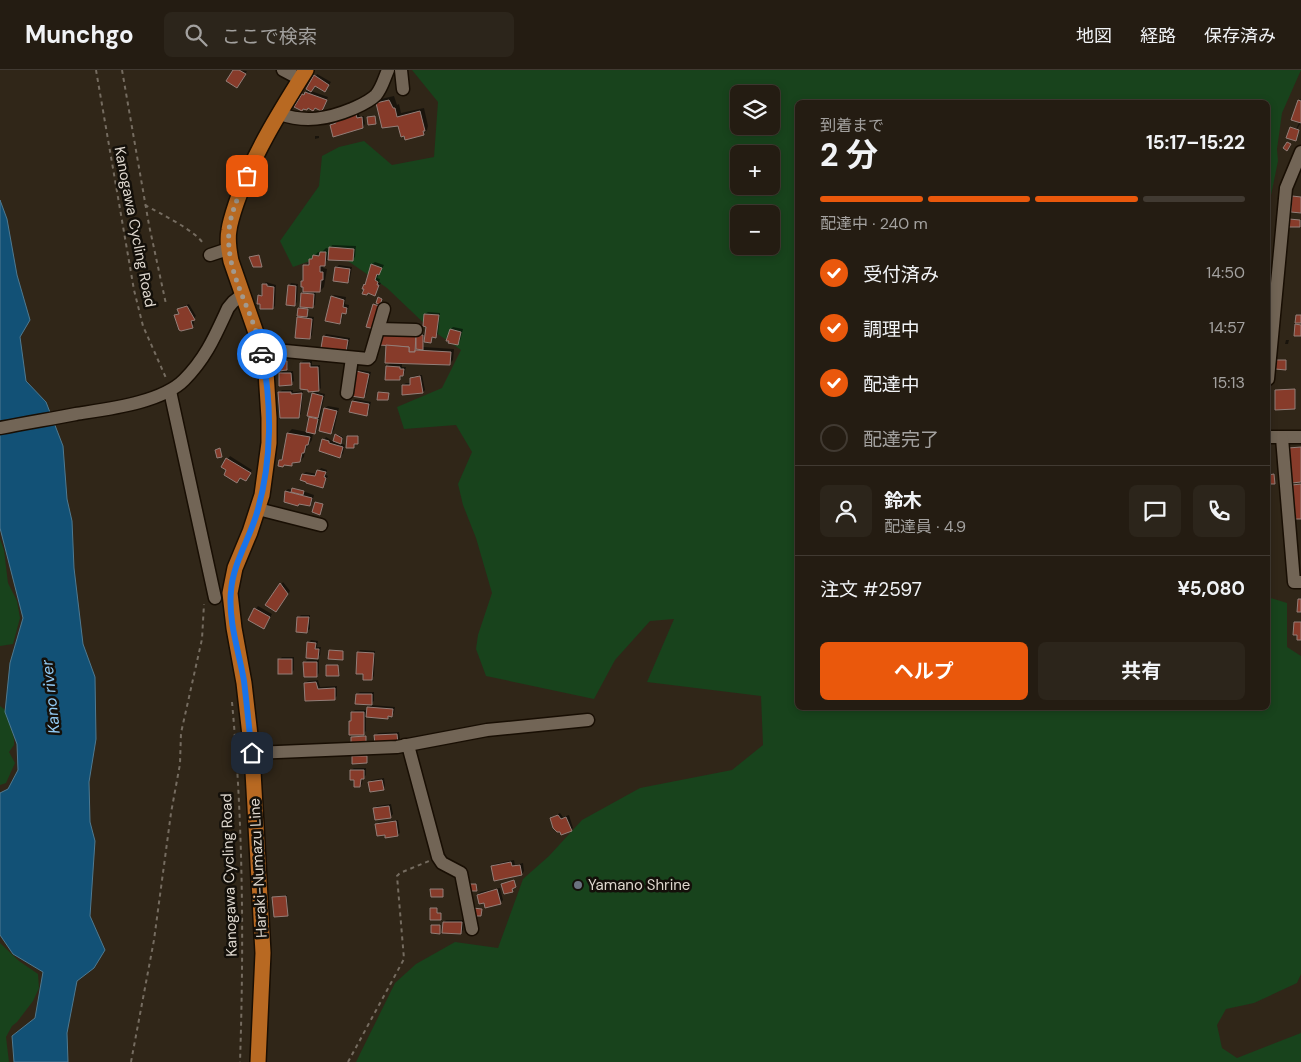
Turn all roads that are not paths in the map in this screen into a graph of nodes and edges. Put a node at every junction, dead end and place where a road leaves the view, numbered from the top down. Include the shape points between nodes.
1 (283, 70) edge
2 (388, 70) edge
3 (401, 70) edge
4 (303, 75) edge
5 (403, 89) dead end
6 (280, 114) junction
7 (1301, 152) edge
8 (228, 249) junction
9 (210, 255) road end
10 (242, 295) junction
11 (384, 309) dead end
12 (379, 329) junction
13 (416, 330) dead end
14 (262, 350) junction
15 (352, 358) junction
16 (1270, 358) edge
17 (167, 389) junction
18 (347, 394) dead end
19 (0, 428) edge
20 (1270, 437) edge
21 (1301, 437) edge
22 (1282, 438) junction
23 (258, 509) junction
24 (321, 525) dead end
25 (1301, 582) edge
26 (210, 600) road end
27 (588, 720) dead end
28 (405, 745) junction
29 (252, 753) junction
30 (472, 928) dead end
31 (258, 1062) edge

1 - 4 street
2 - 6 street via 378,92 364,104 327,118 293,119
3 - 5 street
4 - 6 main road
6 - 8 main road via 240,191 229,230
7 - 16 street via 1286,188
8 - 9 street
8 - 10 main road, Haraki-Numazu Line
10 - 14 main road, Haraki-Numazu Line
10 - 17 street via 228,308 207,354 184,381
11 - 12 street
12 - 13 street
12 - 15 street via 370,357
14 - 15 street
14 - 23 main road, Haraki-Numazu Line via 268,393 268,444
15 - 18 street
17 - 19 street via 142,400 110,408
17 - 26 street
20 - 22 street
21 - 22 street
22 - 25 street via 1294,582
23 - 24 street
23 - 29 main road, Haraki-Numazu Line via 235,568 230,593
27 - 28 street via 487,730
28 - 29 street
28 - 30 street via 409,749 438,857 460,873
29 - 31 main road, Haraki-Numazu Line via 263,953

